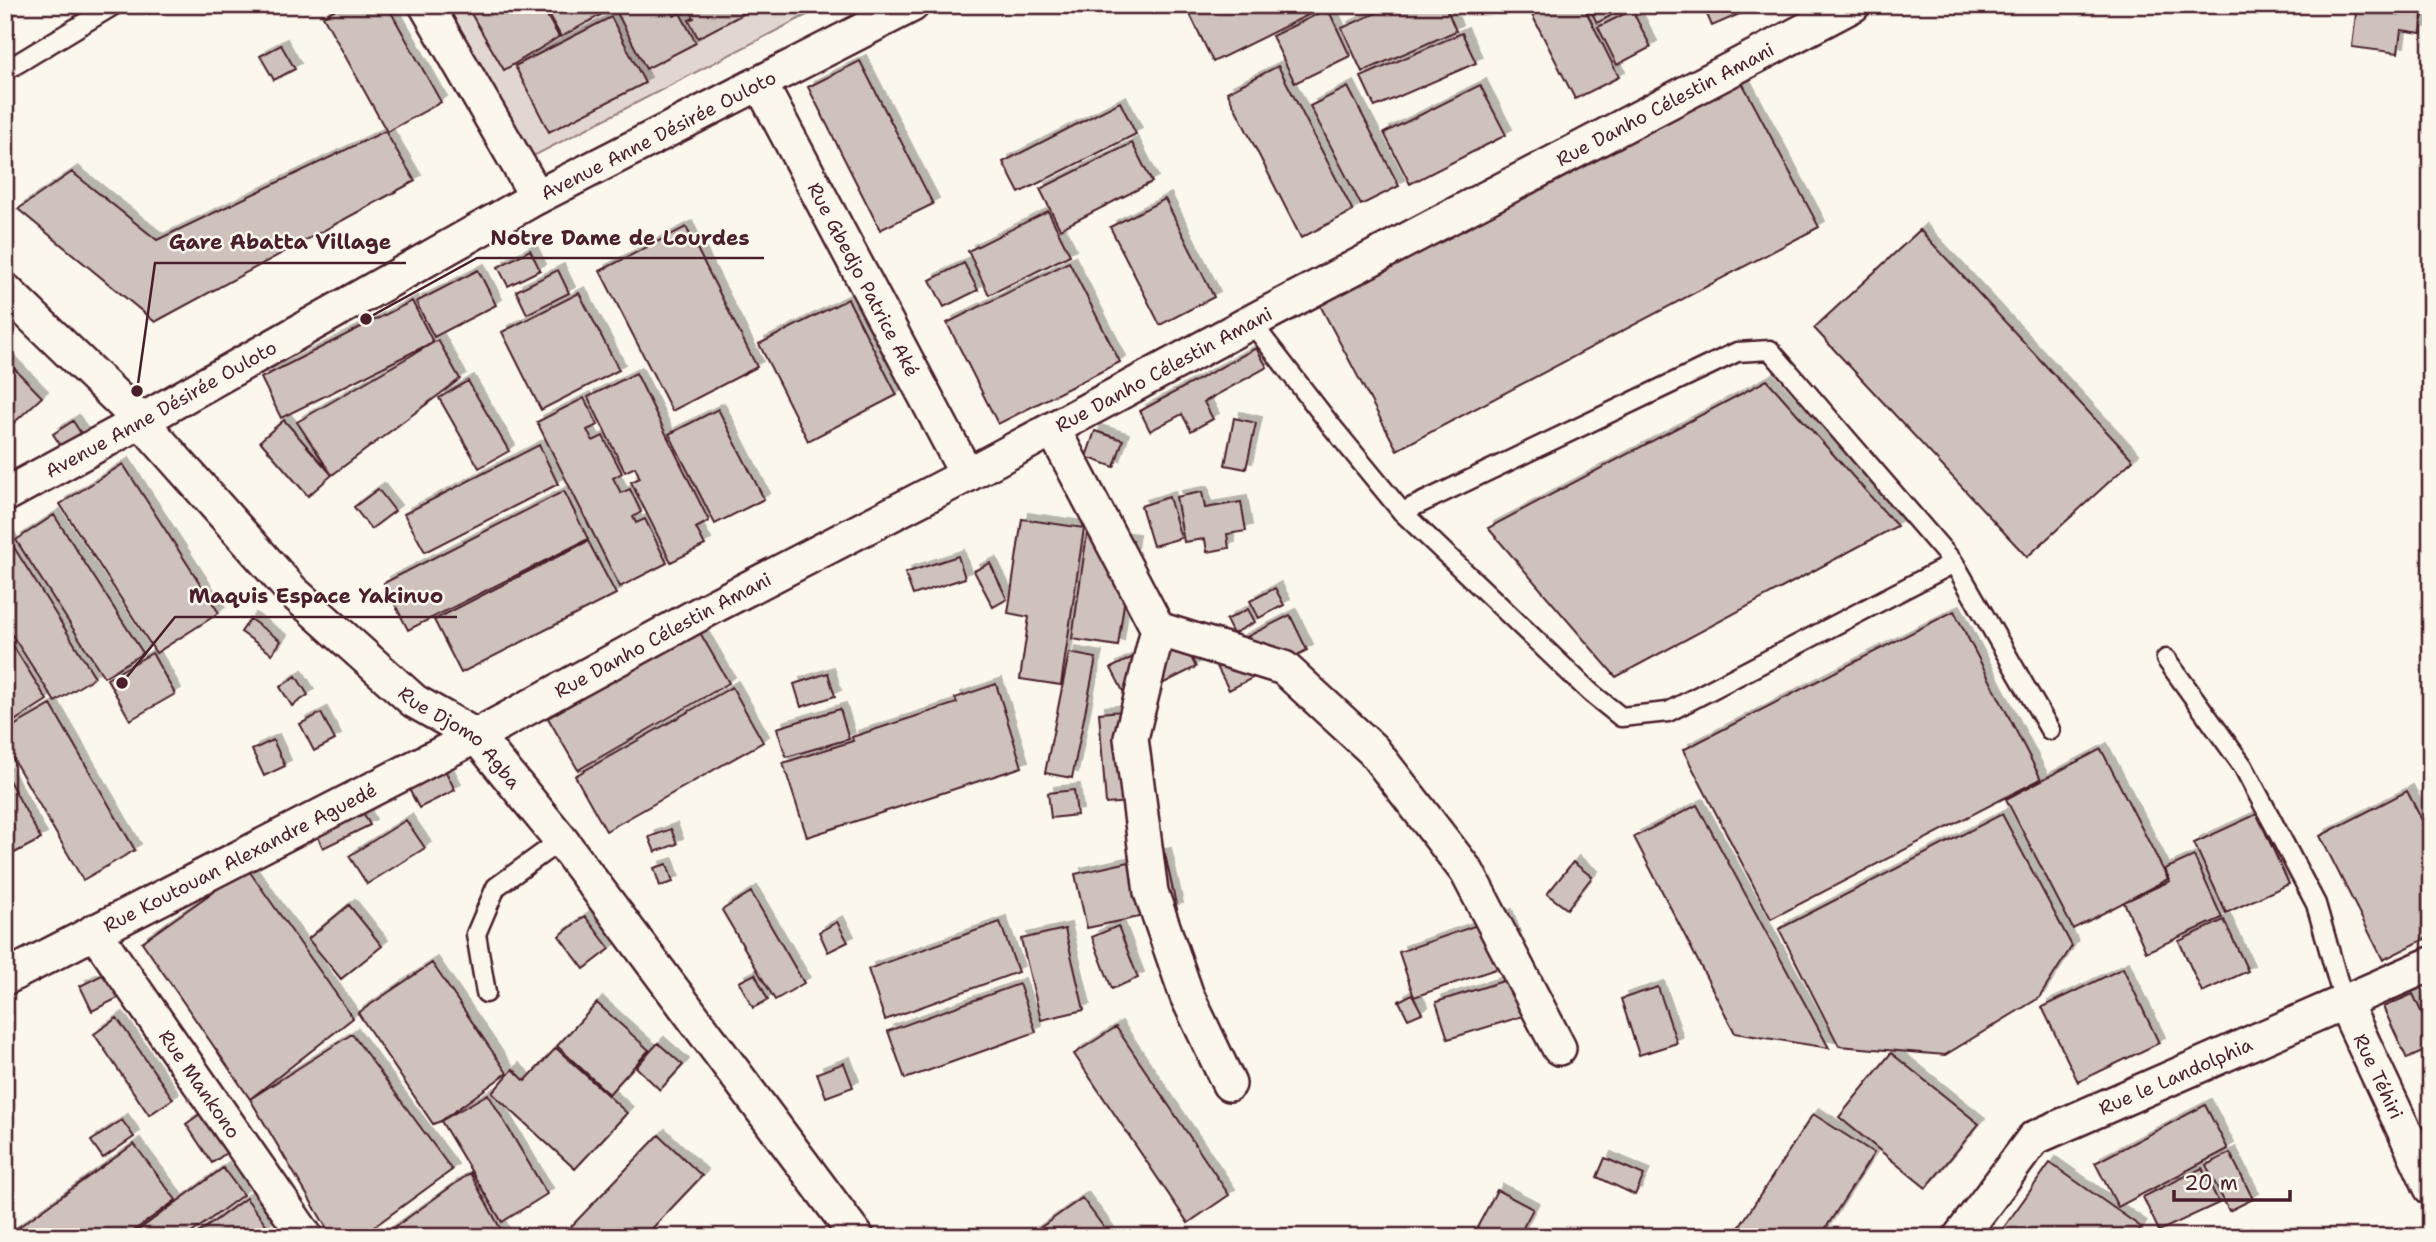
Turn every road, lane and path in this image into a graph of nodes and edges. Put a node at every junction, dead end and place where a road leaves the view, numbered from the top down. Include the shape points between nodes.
1 (114, 5) edge
2 (426, 5) edge
3 (912, 5) edge
4 (1853, 5) edge
5 (5, 71) edge
6 (760, 83) junction
7 (537, 197) junction
8 (5, 290) edge
9 (1251, 322) junction
10 (141, 422) junction
11 (1053, 429) junction
12 (967, 475) junction
13 (5, 495) edge
14 (1402, 512) junction
15 (1954, 563) junction
16 (1158, 629) junction
17 (2166, 659) dead end
18 (2050, 730) dead end
19 (476, 736) junction
20 (561, 840) junction
21 (94, 931) junction
22 (2431, 964) edge
23 (5, 978) edge
24 (486, 993) dead end
25 (2344, 1002) junction
26 (1559, 1048) dead end
27 (1229, 1084) dead end
28 (2431, 1188) edge
29 (306, 1237) edge
30 (857, 1237) edge
31 (1960, 1237) edge

1 - 5 lane
2 - 7 street
3 - 6 street, Avenue Anne Désirée Ouloto
4 - 9 street, Rue Danho Célestin Amani
6 - 7 street, Avenue Anne Désirée Ouloto
6 - 12 street, Rue Gbedjo Patrice Aké
7 - 10 street, Avenue Anne Désirée Ouloto
8 - 10 street, Rue Djomo Agba
9 - 11 street, Rue Danho Célestin Amani
9 - 14 lane
10 - 13 street, Avenue Anne Désirée Ouloto
10 - 19 street, Rue Djomo Agba via 292,590 414,701
11 - 12 street, Rue Danho Célestin Amani
11 - 16 street
12 - 19 street, Rue Danho Célestin Amani
14 - 15 lane via 1621,717 1668,712
14 - 15 lane via 1737,352 1770,350
15 - 18 lane
16 - 26 street via 1284,668 1373,750 1466,872
16 - 27 street via 1131,738 1151,892 1187,996
17 - 25 lane via 2243,766 2316,904
19 - 20 street, Rue Djomo Agba
19 - 21 street, Rue Koutouan Alexandre Aguedé
20 - 24 lane via 496,887 476,934
20 - 30 street, Rue Djomo Agba
21 - 23 street, Rue Koutouan Alexandre Aguedé
21 - 29 street, Rue Mankono
22 - 25 street, Rue le Landolphia
25 - 28 street, Rue Téhiri
25 - 31 street, Rue le Landolphia via 2034,1138

